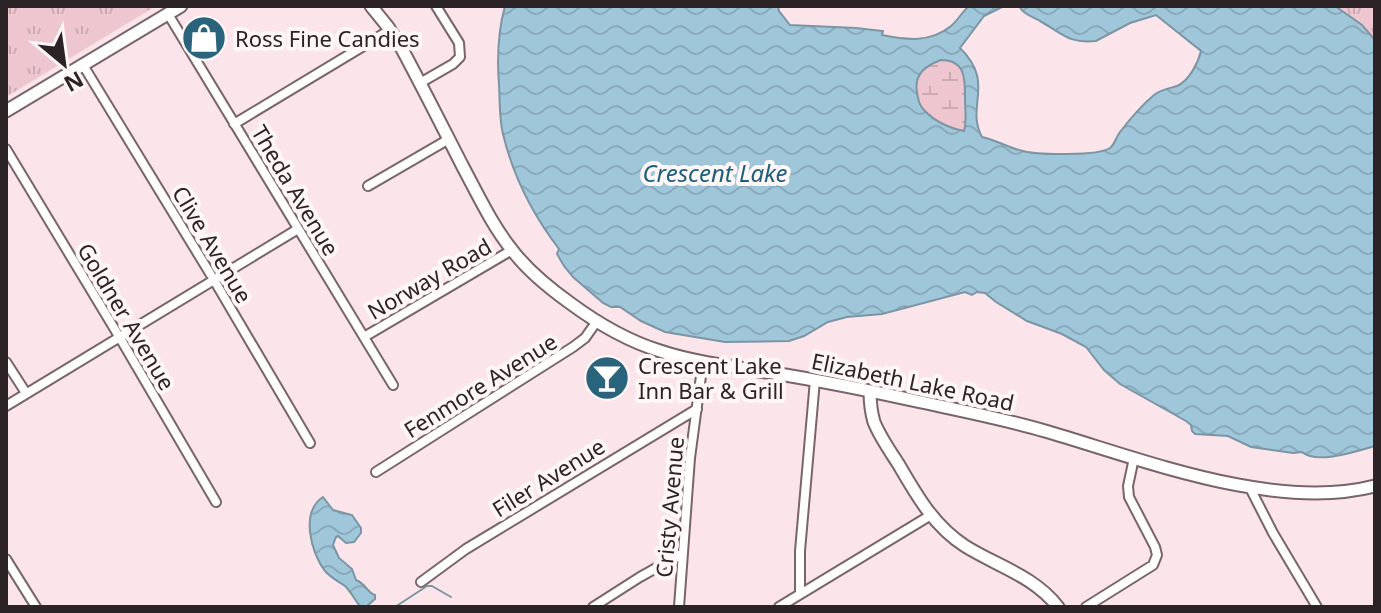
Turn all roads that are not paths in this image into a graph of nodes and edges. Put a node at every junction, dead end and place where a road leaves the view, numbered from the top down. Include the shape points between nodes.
1 (181, 6) edge
2 (371, 6) edge
3 (436, 6) edge
4 (168, 14) junction
5 (390, 30) junction
6 (83, 65) junction
7 (420, 83) junction
8 (6, 111) edge
9 (234, 124) junction
10 (449, 139) junction
11 (6, 149) edge
12 (368, 186) dead end
13 (298, 229) junction
14 (512, 250) junction
15 (214, 280) junction
16 (597, 321) junction
17 (364, 337) junction
18 (120, 338) junction
19 (703, 361) junction
20 (6, 362) edge
21 (815, 380) junction
22 (393, 385) dead end
23 (870, 391) junction
24 (26, 393) junction
25 (6, 406) edge
26 (697, 409) junction
27 (310, 443) dead end
28 (1134, 458) junction
29 (376, 472) dead end
30 (1249, 486) junction
31 (1375, 486) edge
32 (216, 502) dead end
33 (931, 515) junction
34 (683, 553) junction
35 (6, 559) edge
36 (421, 582) dead end
37 (800, 594) junction
38 (36, 607) edge
39 (593, 607) edge
40 (679, 607) edge
41 (779, 607) edge
42 (1058, 607) edge
43 (1086, 607) edge
44 (1317, 607) edge

1 - 4 street
2 - 5 street, Elizabeth Lake Road
3 - 7 street via 459,43 460,57
4 - 6 street
4 - 9 street, Theda Avenue
5 - 7 street, Elizabeth Lake Road
5 - 9 street
6 - 8 street
6 - 15 street, Clive Avenue
7 - 10 street, Elizabeth Lake Road
9 - 13 street, Theda Avenue
10 - 12 street
10 - 14 street, Elizabeth Lake Road
11 - 18 street, Goldner Avenue
13 - 15 street
13 - 17 street, Theda Avenue
14 - 16 street, Elizabeth Lake Road via 549,287
14 - 17 street, Norway Road
15 - 18 street
15 - 27 street, Clive Avenue
16 - 19 street, Elizabeth Lake Road via 649,347
16 - 29 street, Fenmore Avenue via 573,347
17 - 22 street, Theda Avenue
18 - 24 street
18 - 32 street, Goldner Avenue
19 - 21 street, Elizabeth Lake Road
19 - 26 street, Cristy Avenue
20 - 24 street
21 - 23 street, Elizabeth Lake Road
21 - 37 street
23 - 28 street, Elizabeth Lake Road via 1034,428
23 - 33 street via 877,428
24 - 25 street
26 - 34 street, Cristy Avenue
26 - 36 street, Filer Avenue via 466,549
28 - 30 street, Elizabeth Lake Road
28 - 43 street via 1128,491 1157,555 1153,565
30 - 31 street, Elizabeth Lake Road via 1322,492
30 - 44 street
33 - 37 street
33 - 42 street via 959,542 1036,584
34 - 39 street
34 - 40 street, Cristy Avenue
35 - 38 street
37 - 41 street

